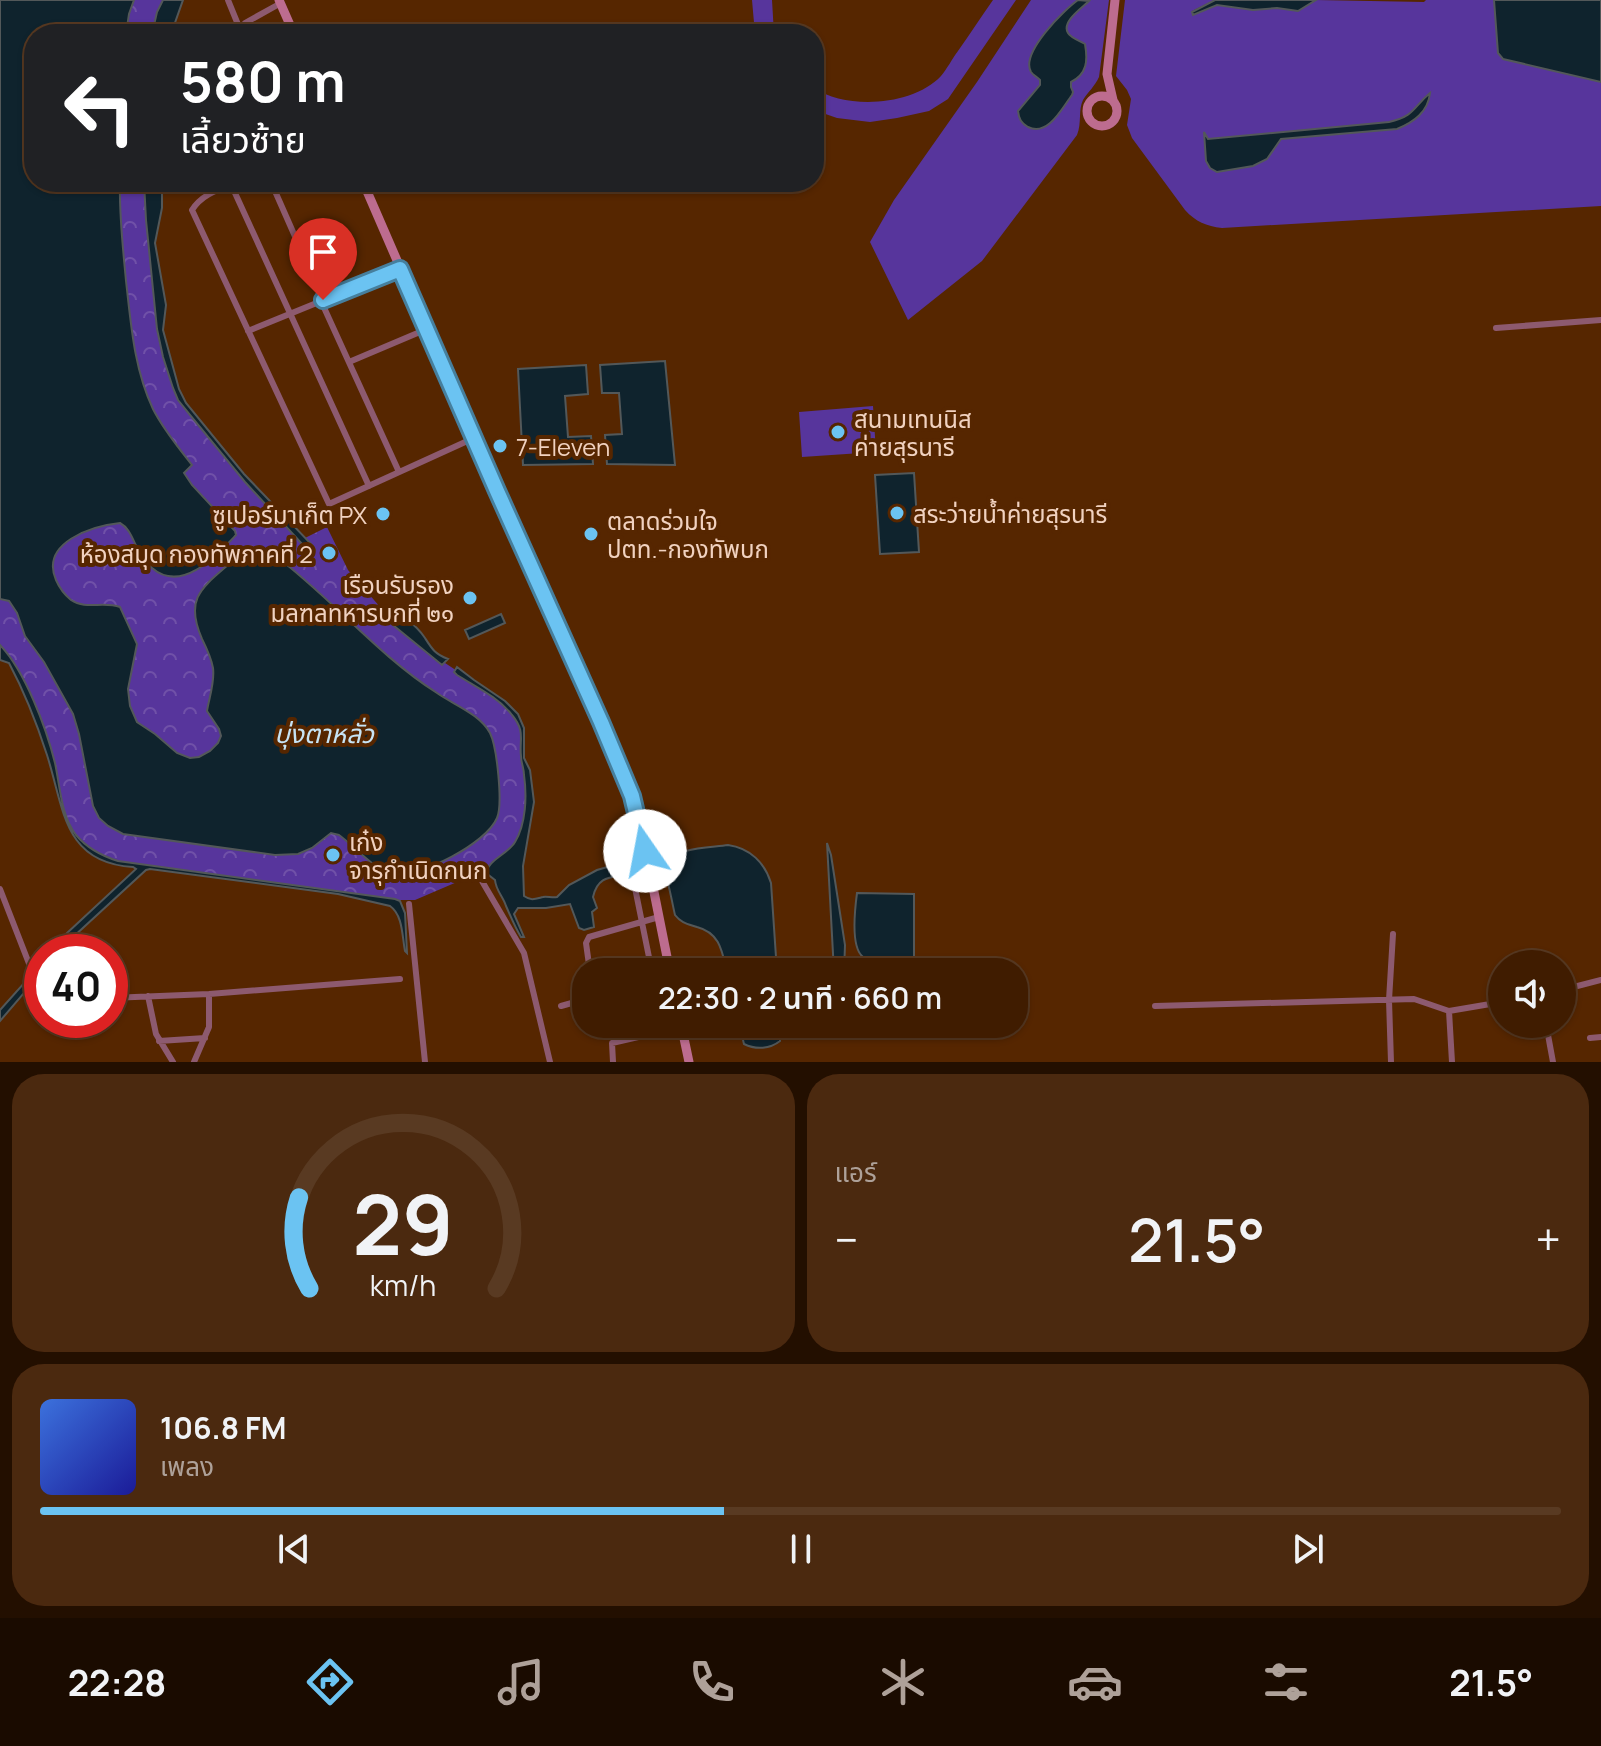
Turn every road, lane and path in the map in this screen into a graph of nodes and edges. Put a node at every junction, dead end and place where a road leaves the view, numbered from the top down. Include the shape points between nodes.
1 (228, 0) edge
2 (1115, 0) edge
3 (280, 2) edge
4 (241, 24) edge
5 (244, 24) edge
6 (290, 24) edge
7 (1107, 74) junction
8 (1096, 97) junction
9 (1113, 100) junction
10 (211, 192) edge
11 (236, 192) edge
12 (275, 192) edge
13 (367, 192) edge
14 (400, 269) junction
15 (322, 301) junction
16 (290, 314) junction
17 (1601, 320) edge
18 (1496, 328) dead end
19 (427, 329) junction
20 (248, 331) junction
21 (349, 362) junction
22 (474, 438) junction
23 (399, 472) junction
24 (369, 486) junction
25 (650, 872) junction
26 (479, 876) dead end
27 (0, 889) edge
28 (409, 904) dead end
29 (659, 917) junction
30 (641, 922) junction
31 (1393, 934) dead end
32 (24, 951) edge
33 (588, 958) edge
34 (649, 958) edge
35 (667, 958) edge
36 (400, 979) dead end
37 (1601, 980) edge
38 (1576, 986) edge
39 (209, 994) junction
40 (148, 996) junction
41 (128, 997) edge
42 (1389, 1000) junction
43 (572, 1003) edge
44 (1488, 1004) edge
45 (561, 1006) dead end
46 (1155, 1006) dead end
47 (1449, 1011) junction
48 (1601, 1037) edge
49 (205, 1038) junction
50 (631, 1038) edge
51 (684, 1038) edge
52 (1549, 1038) edge
53 (1590, 1038) dead end
54 (159, 1041) junction
55 (173, 1062) edge
56 (194, 1062) edge
57 (425, 1062) edge
58 (550, 1062) edge
59 (613, 1062) edge
60 (689, 1062) edge
61 (1391, 1062) edge
62 (1452, 1062) edge
63 (1553, 1062) edge

1 - 4 street
2 - 7 street
3 - 5 street
3 - 6 street
7 - 8 street
7 - 9 street
8 - 9 street
8 - 9 street via 1087,114 1098,125 1116,118
10 - 20 street via 192,210
11 - 16 street
12 - 15 street
13 - 14 street
14 - 15 street
14 - 19 street
15 - 16 street
15 - 21 street
16 - 20 street
16 - 24 street
17 - 18 street
19 - 21 street
19 - 22 street
20 - 24 street via 329,504
21 - 23 street
22 - 23 street
22 - 25 street via 632,796
23 - 24 street
25 - 29 street
25 - 30 street via 633,878
26 - 58 street via 524,953
27 - 32 street
28 - 57 street
29 - 30 street
29 - 35 street
30 - 33 street via 589,937
30 - 34 street
31 - 42 street
36 - 39 street
37 - 38 street
39 - 40 street
39 - 49 street
40 - 41 street
40 - 54 street
42 - 46 street
42 - 47 street via 1414,999
42 - 61 street
43 - 45 street
44 - 47 street
47 - 62 street
48 - 53 street
49 - 54 street
49 - 56 street
50 - 59 street via 612,1043
51 - 60 street
52 - 63 street
54 - 55 street

